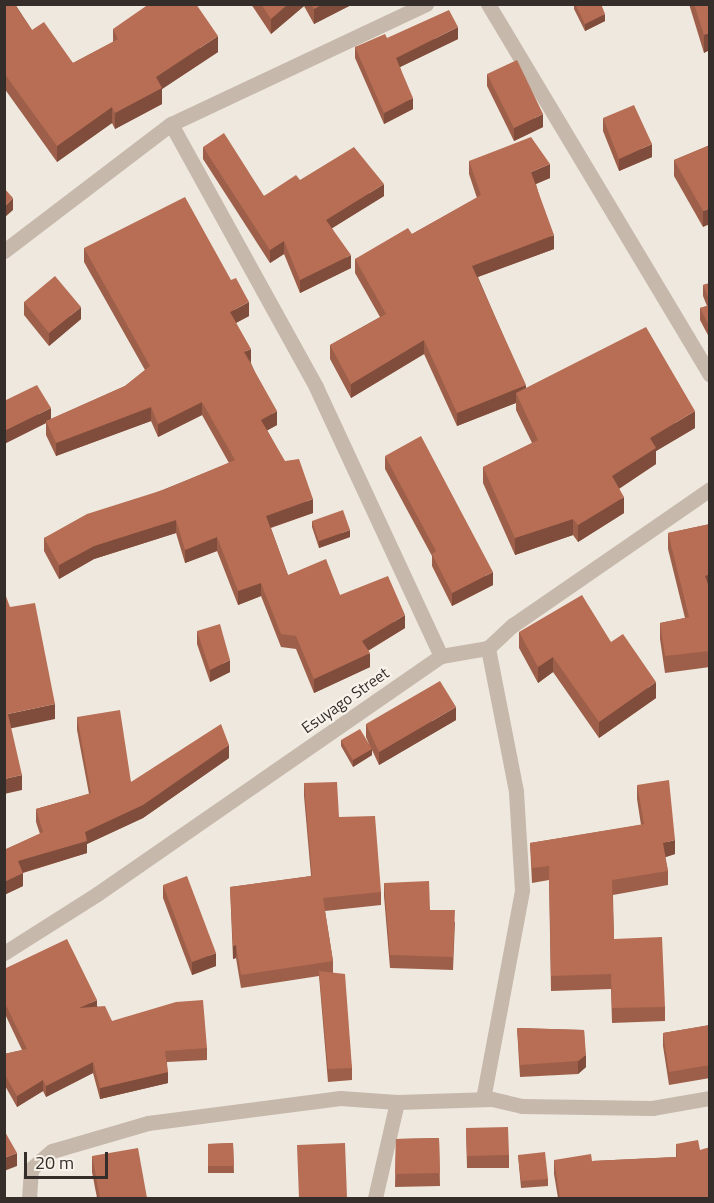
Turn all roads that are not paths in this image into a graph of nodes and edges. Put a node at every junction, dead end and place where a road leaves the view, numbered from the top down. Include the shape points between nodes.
1 (426, 4) edge
2 (488, 4) edge
3 (171, 124) junction
4 (4, 251) edge
5 (710, 375) edge
6 (710, 489) edge
7 (488, 648) junction
8 (441, 656) junction
9 (4, 953) edge
10 (710, 1098) edge
11 (483, 1099) junction
12 (397, 1102) junction
13 (29, 1198) edge
14 (375, 1198) edge

1 - 3 street
2 - 5 street
3 - 4 street
3 - 8 street via 316,387
6 - 7 street via 513,625
7 - 8 street, Esuyago Street
7 - 11 street via 516,791 522,890
8 - 9 street, Esuyago Street via 97,894
10 - 11 street via 652,1108 522,1106
11 - 12 street
12 - 13 street via 316,1100 232,1115 148,1123 52,1151 31,1169
12 - 14 street

